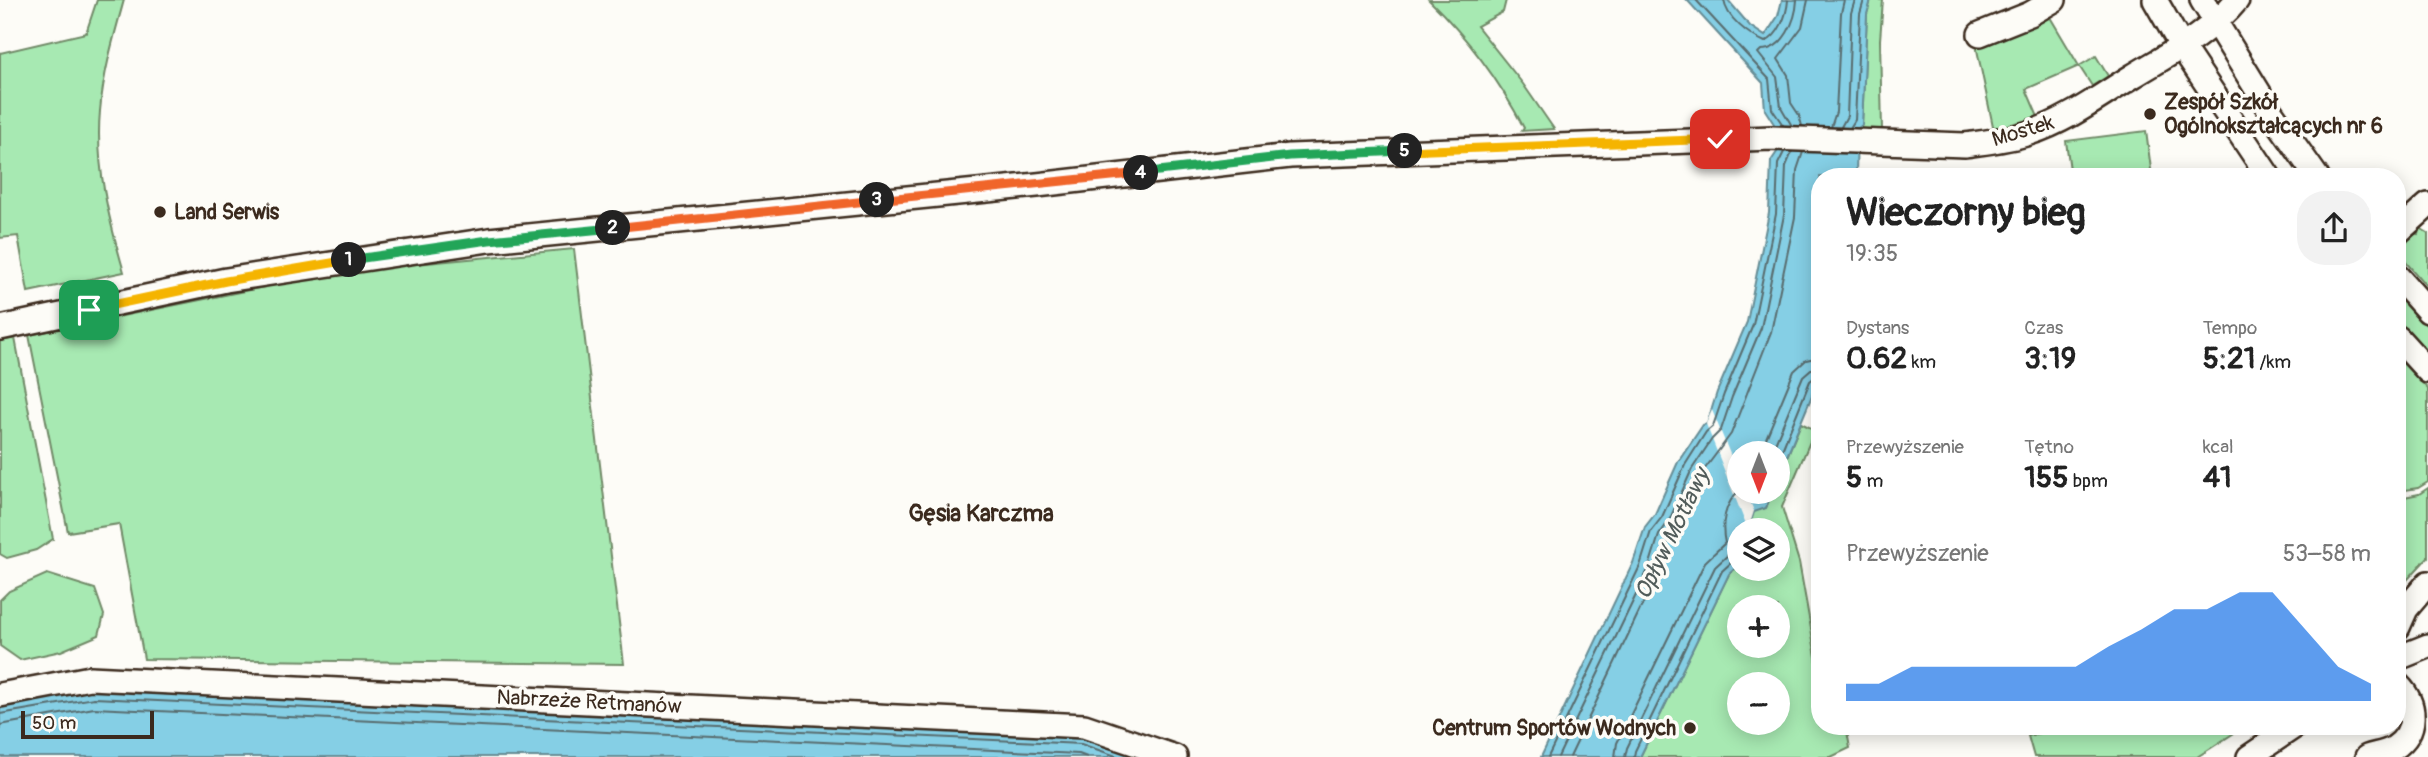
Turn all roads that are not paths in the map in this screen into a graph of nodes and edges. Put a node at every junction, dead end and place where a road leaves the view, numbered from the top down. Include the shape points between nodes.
1 (2054, 0) edge
2 (2155, 0) edge
3 (2202, 0) edge
4 (2238, 0) edge
5 (2215, 22) junction
6 (1980, 34) dead end
7 (2182, 47) junction
8 (2263, 168) edge
9 (2311, 168) edge
10 (2428, 205) edge
11 (2406, 225) edge
12 (2406, 286) edge
13 (2428, 311) edge
14 (0, 328) edge
15 (2406, 347) edge
16 (2428, 371) edge
17 (2428, 583) edge
18 (2406, 609) edge
19 (2428, 646) edge
20 (2406, 655) edge
21 (0, 695) edge
22 (2406, 695) edge
23 (2282, 735) edge
24 (1175, 757) edge
25 (2249, 757) edge
26 (2367, 757) edge

1 - 6 street
2 - 7 street
3 - 5 street
4 - 5 street, Mostek
5 - 7 street, Mostek
5 - 9 street
7 - 8 street
7 - 14 street, Mostek via 2074,113 2030,133 1965,145 1772,138 1290,156 489,240 226,281
10 - 11 street
12 - 13 street
15 - 16 street
17 - 18 street
19 - 20 street
21 - 24 street, Nabrzeże Retmanów via 90,678 1084,726
22 - 26 street via 2413,710 2405,739 2391,750
23 - 25 street

